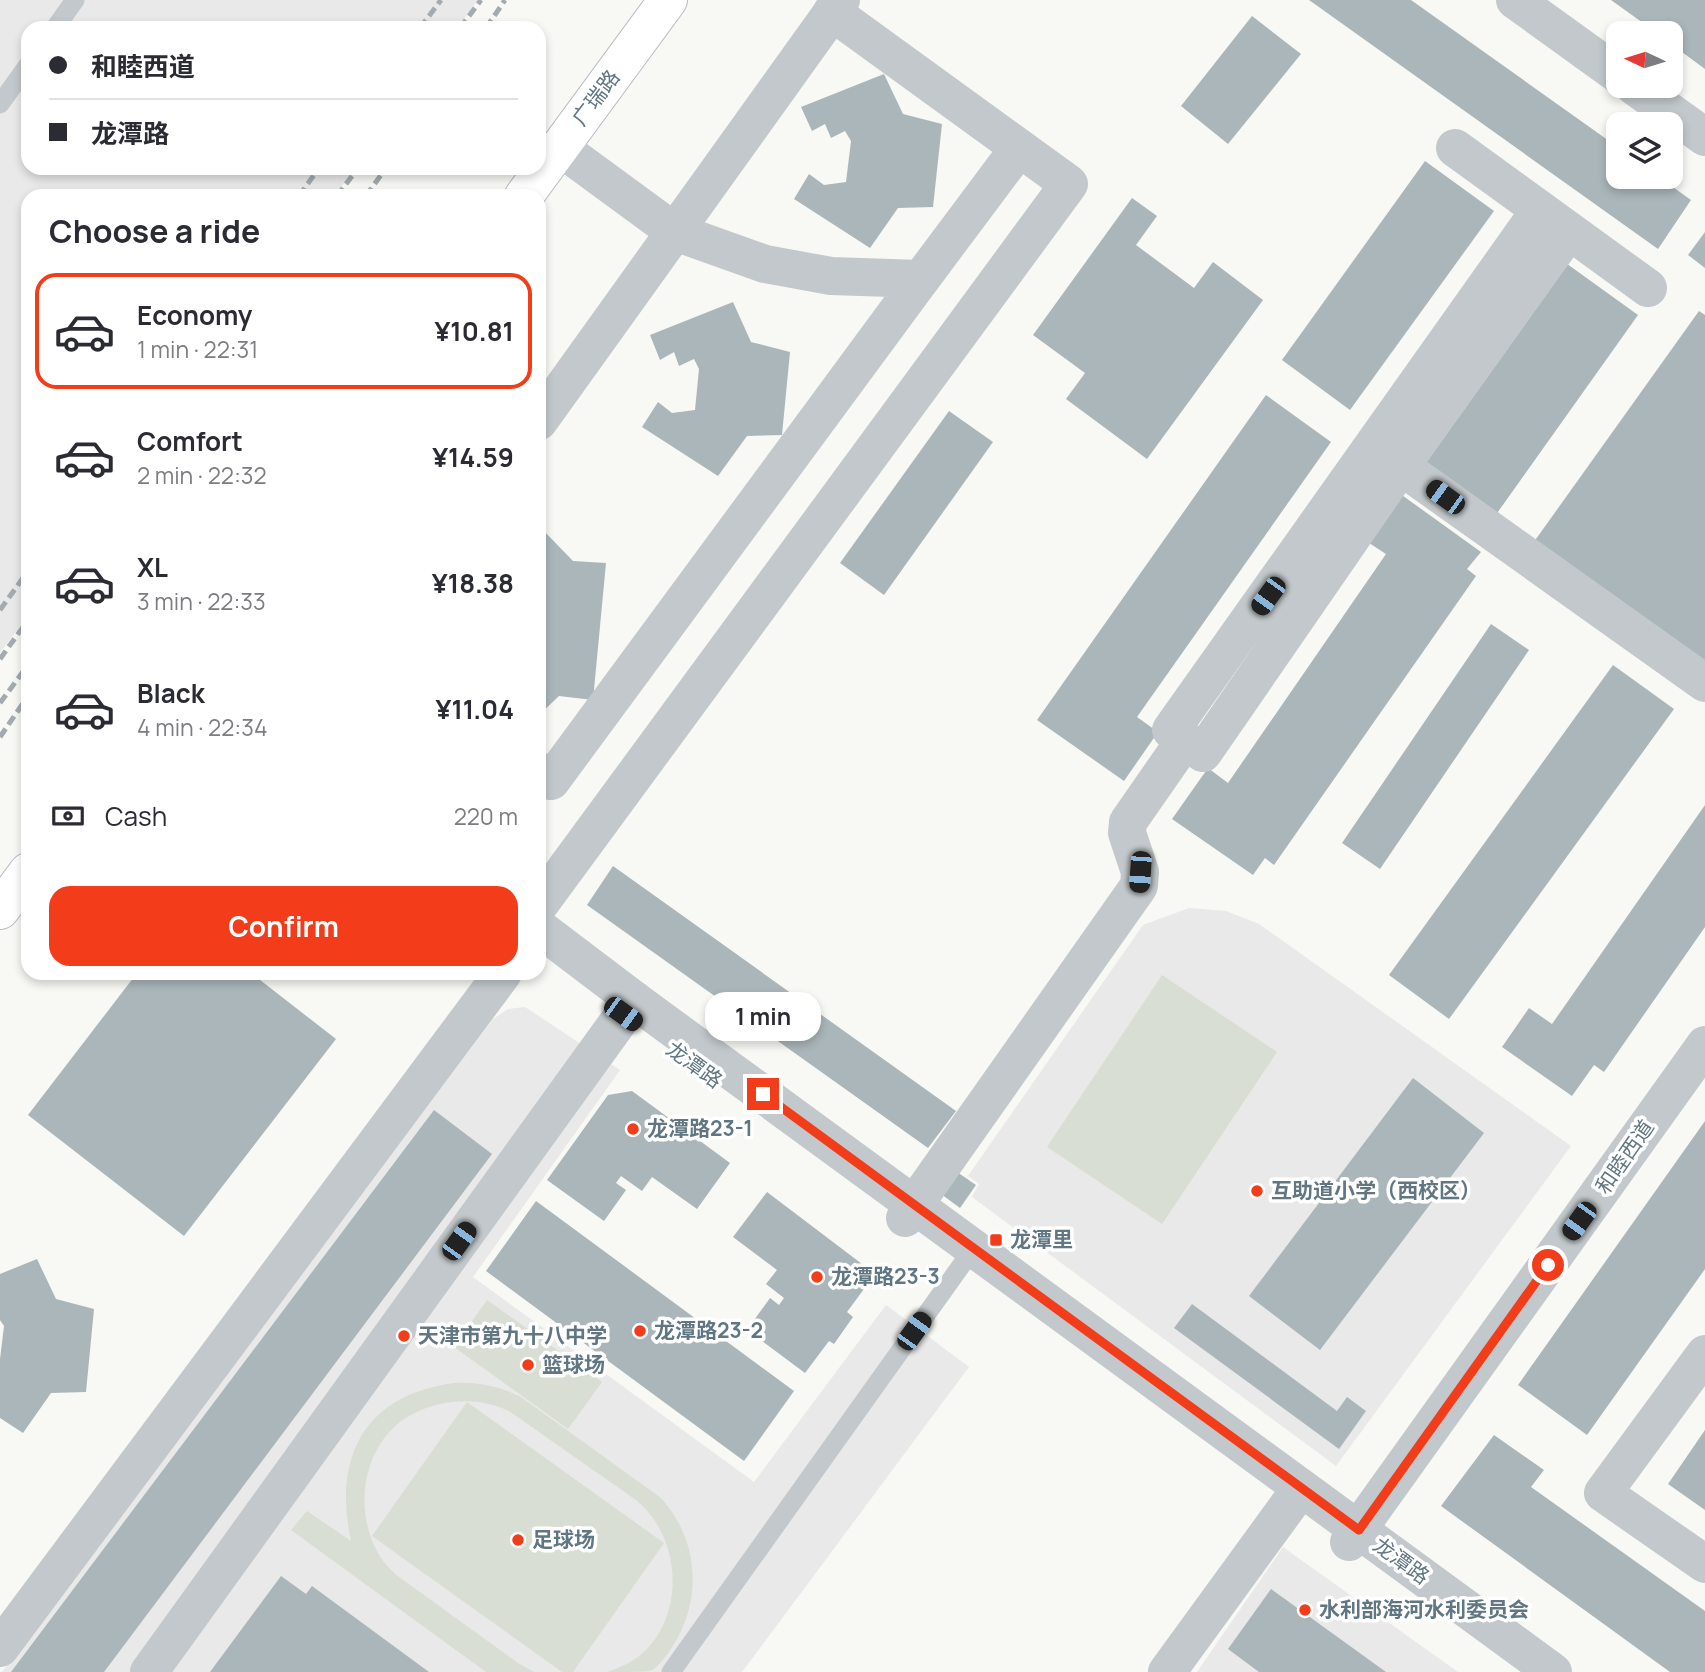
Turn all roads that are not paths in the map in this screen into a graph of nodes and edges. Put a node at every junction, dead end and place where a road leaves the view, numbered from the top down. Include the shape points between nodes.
1 (75, 0) edge
2 (668, 0) edge
3 (1515, 0) edge
4 (837, 6) edge
5 (59, 21) edge
6 (1606, 66) edge
7 (21, 75) edge
8 (1651, 98) edge
9 (0, 104) edge
10 (1705, 137) edge
11 (559, 147) junction
12 (1019, 148) junction
13 (1455, 148) dead end
14 (546, 165) edge
15 (1555, 220) junction
16 (675, 232) junction
17 (921, 279) junction
18 (1648, 288) dead end
19 (546, 411) edge
20 (1387, 457) junction
21 (1705, 683) edge
22 (546, 777) edge
23 (21, 882) edge
24 (546, 895) edge
25 (0, 910) edge
26 (546, 934) edge
27 (546, 956) edge
28 (479, 980) edge
29 (498, 980) edge
30 (629, 1007) junction
31 (1705, 1045) edge
32 (909, 1211) junction
33 (969, 1256) junction
34 (1705, 1354) edge
35 (1296, 1494) junction
36 (1354, 1536) junction
37 (1705, 1564) edge
38 (0, 1613) edge
39 (0, 1648) edge
40 (149, 1672) edge
41 (671, 1672) edge
42 (1167, 1672) edge
43 (1528, 1672) edge
44 (1553, 1672) edge

1 - 5 lane
2 - 11 main road, 广瑞路
3 - 6 street
4 - 12 street
4 - 16 street
7 - 9 lane
8 - 10 street
11 - 14 main road, 广瑞路
11 - 16 street
12 - 17 street
12 - 24 street via 1069,184
13 - 15 street
15 - 18 street
15 - 20 street
16 - 17 street via 765,264 817,274
16 - 19 street
17 - 22 street via 551,781
20 - 21 street
20 - 32 street via 1203,753 1185,740 1128,822 1139,886
23 - 25 main road
26 - 30 street, 龙潭路
27 - 30 street, 龙潭路
28 - 38 street
29 - 39 street
30 - 32 street, 龙潭路
30 - 40 street
31 - 36 street, 和睦西道
32 - 33 street, 龙潭路
33 - 35 street, 龙潭路
33 - 41 lane
34 - 37 street via 1603,1493
35 - 36 street, 龙潭路
35 - 42 street
36 - 43 street, 龙潭路
36 - 44 street, 龙潭路

